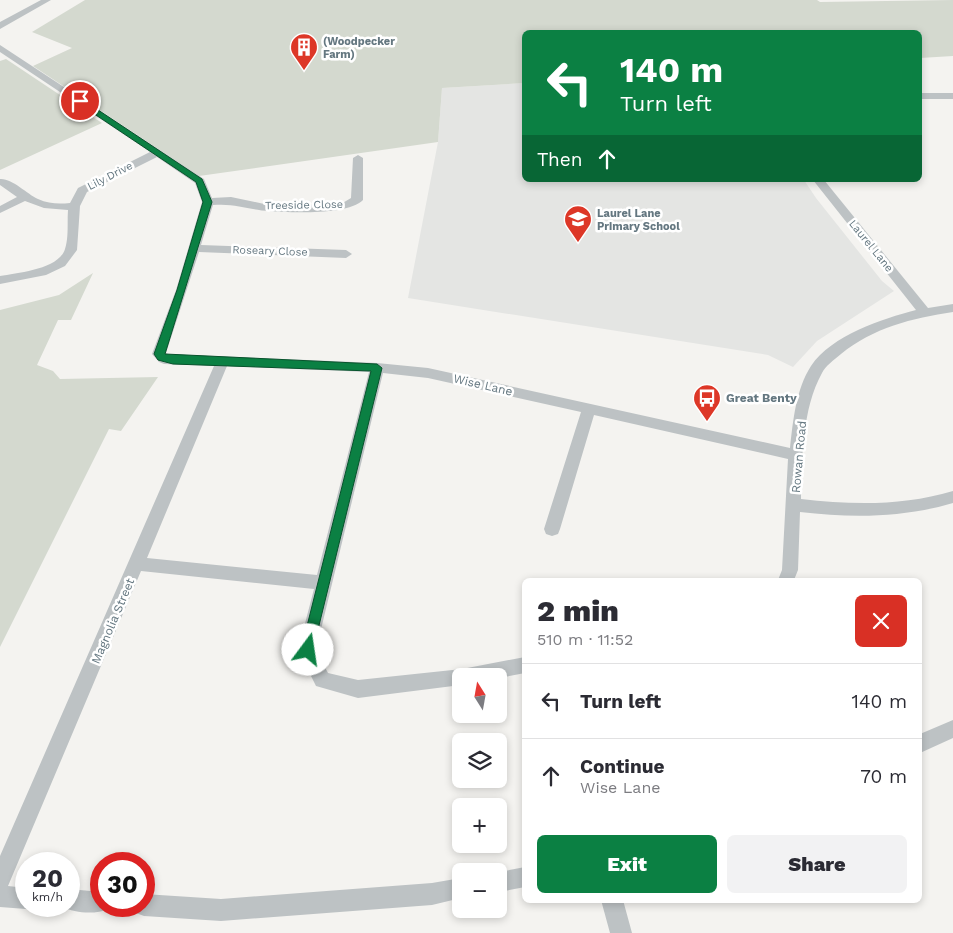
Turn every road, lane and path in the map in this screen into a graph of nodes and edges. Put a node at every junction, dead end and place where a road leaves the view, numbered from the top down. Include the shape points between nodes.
1 (47, 0) edge
2 (0, 26) edge
3 (0, 48) edge
4 (922, 96) edge
5 (952, 97) edge
6 (157, 153) junction
7 (358, 158) dead end
8 (3, 182) dead end
9 (820, 182) edge
10 (25, 197) junction
11 (208, 202) junction
12 (74, 206) junction
13 (0, 210) edge
14 (194, 248) junction
15 (346, 254) dead end
16 (0, 280) edge
17 (953, 308) edge
18 (924, 312) junction
19 (223, 361) junction
20 (377, 368) junction
21 (589, 409) junction
22 (797, 455) junction
23 (953, 497) edge
24 (795, 505) junction
25 (552, 529) dead end
26 (137, 564) junction
27 (787, 578) edge
28 (324, 583) junction
29 (522, 666) edge
30 (508, 668) edge
31 (452, 678) edge
32 (953, 729) edge
33 (922, 743) edge
34 (522, 878) edge
35 (0, 880) edge
36 (507, 880) edge
37 (452, 890) edge
38 (0, 896) edge
39 (15, 897) edge
40 (613, 903) edge
41 (155, 906) edge
42 (621, 933) edge

1 - 2 street
3 - 6 street
4 - 5 street
6 - 11 street via 200,181
6 - 12 street, Lily Drive via 82,190
7 - 11 street, Treeside Close via 357,200 343,207 269,208 232,200
8 - 10 street
9 - 18 street, Laurel Lane
10 - 12 street via 50,208
10 - 13 street
11 - 14 street
12 - 16 street via 70,250 61,263 42,272
14 - 15 street, Roseary Close
14 - 19 street via 159,354 168,360
17 - 18 street, Rowan Road
18 - 22 street, Rowan Road via 875,326 840,348 818,368 805,394
19 - 20 street, Wise Lane
19 - 26 street, Magnolia Street
20 - 21 street, Wise Lane via 428,373
20 - 28 street
21 - 22 street, Wise Lane
21 - 25 street
22 - 24 street, Rowan Road
23 - 24 street via 895,509 844,510
24 - 27 street, Rowan Road
26 - 28 street
26 - 35 street, Magnolia Street
28 - 31 street via 308,650 322,680 358,689
29 - 30 street
32 - 33 street
34 - 36 street
37 - 41 street via 221,910
38 - 39 street
40 - 42 street

